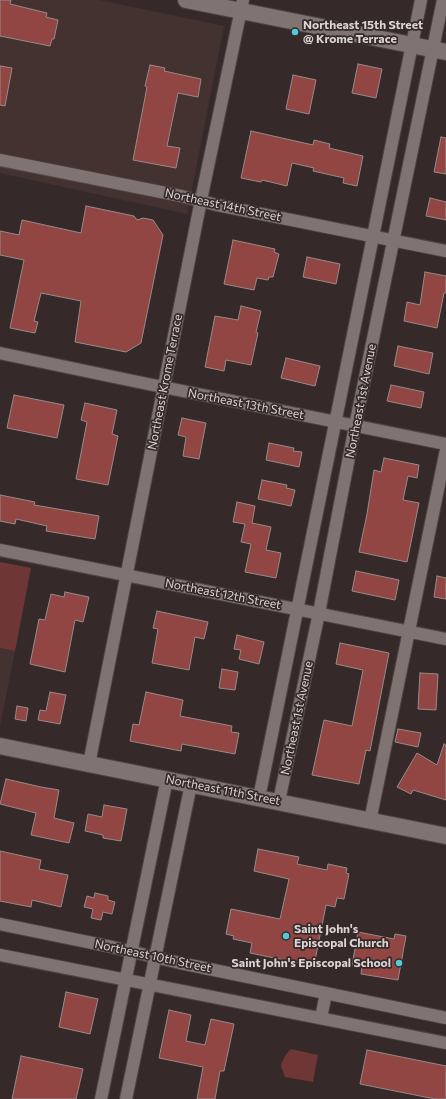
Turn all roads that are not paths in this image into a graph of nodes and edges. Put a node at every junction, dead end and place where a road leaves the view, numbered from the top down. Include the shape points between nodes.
1 (186, 0) edge
2 (421, 0) edge
3 (442, 0) edge
4 (242, 5) edge
5 (412, 46) junction
6 (439, 51) edge
7 (0, 160) edge
8 (201, 200) junction
9 (373, 236) junction
10 (394, 240) junction
11 (446, 250) edge
12 (0, 353) edge
13 (164, 388) junction
14 (336, 422) junction
15 (355, 426) junction
16 (446, 444) edge
17 (446, 450) edge
18 (0, 550) edge
19 (126, 575) junction
20 (298, 609) junction
21 (319, 613) junction
22 (408, 631) junction
23 (446, 639) edge
24 (0, 746) edge
25 (89, 764) junction
26 (167, 779) junction
27 (191, 784) junction
28 (259, 798) junction
29 (279, 801) junction
30 (370, 821) junction
31 (446, 836) edge
32 (0, 924) edge
33 (131, 951) junction
34 (0, 955) edge
35 (154, 957) junction
36 (125, 979) junction
37 (149, 984) junction
38 (326, 993) junction
39 (322, 1018) junction
40 (446, 1018) edge
41 (446, 1042) edge
42 (101, 1099) edge
43 (126, 1099) edge

1 - 4 street
2 - 5 street, Northeast 1st Avenue
3 - 6 street, Northeast 1st Avenue
4 - 5 street
4 - 8 street, Northeast Krome Terrace
5 - 6 street
5 - 9 street, Northeast 1st Avenue
6 - 10 street, Northeast 1st Avenue
7 - 8 street, Northeast 14th Street
8 - 9 street, Northeast 14th Street
8 - 13 street, Northeast Krome Terrace
9 - 10 street, Northeast 14th Street
9 - 14 street, Northeast 1st Avenue
10 - 11 street, Northeast 14th Street
10 - 15 street, Northeast 1st Avenue
12 - 13 street, Northeast 13th Street
13 - 14 street, Northeast 13th Street
13 - 19 street, Northeast Krome Terrace
14 - 15 street, Northeast 13th Street
14 - 20 street, Northeast 1st Avenue
15 - 16 street, Northeast 13th Street
15 - 21 street, Northeast 1st Avenue
17 - 22 street
18 - 19 street, Northeast 12th Street
19 - 20 street, Northeast 12th Street
19 - 25 street, Northeast Krome Terrace
20 - 21 street, Northeast 12th Street
20 - 28 street, Northeast 1st Avenue
21 - 22 street, Northeast 12th Street
21 - 29 street, Northeast 1st Avenue
22 - 23 street, Northeast 12th Street
22 - 30 street
24 - 25 street, Northeast 11th Street
25 - 26 street, Northeast 11th Street
26 - 27 street, Northeast 11th Street
26 - 33 street
27 - 28 street, Northeast 11th Street
27 - 35 street
28 - 29 street, Northeast 11th Street
29 - 30 street, Northeast 11th Street
30 - 31 street, Northeast 11th Street
32 - 33 street, Northeast 10th Street
33 - 35 street, Northeast 10th Street
33 - 36 street
34 - 36 street
35 - 37 street
35 - 38 street, Northeast 10th Street
36 - 37 street
36 - 42 street
37 - 39 street
37 - 43 street
38 - 39 street
38 - 40 street, Northeast 10th Street
39 - 41 street

